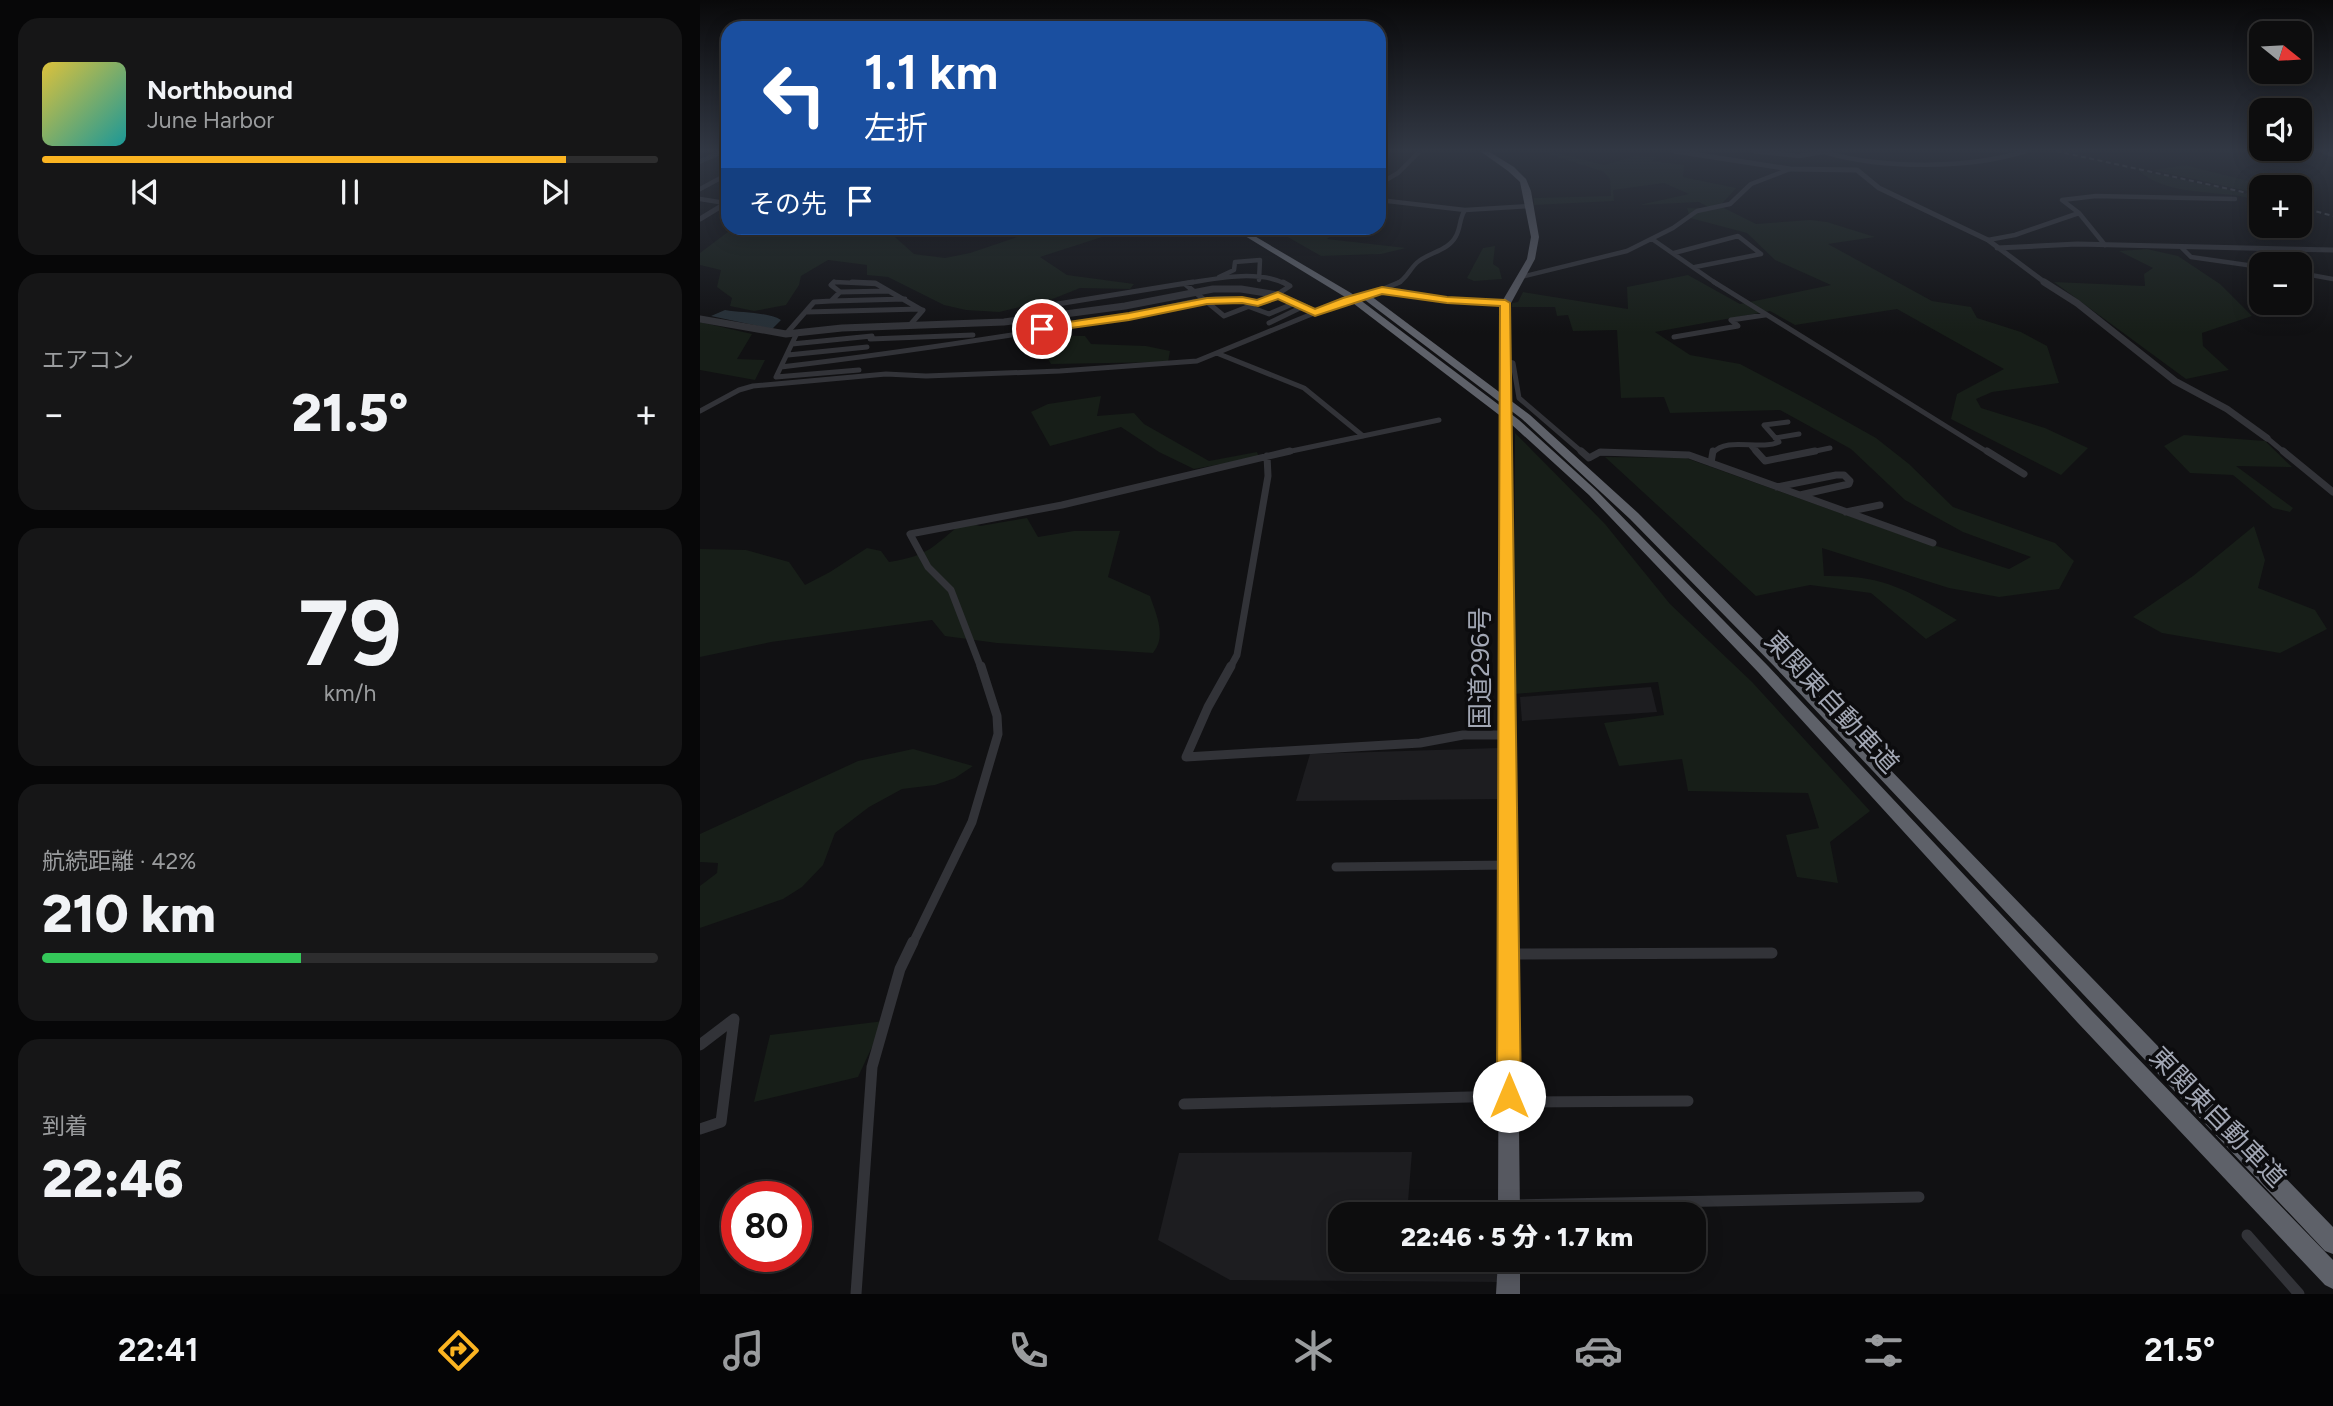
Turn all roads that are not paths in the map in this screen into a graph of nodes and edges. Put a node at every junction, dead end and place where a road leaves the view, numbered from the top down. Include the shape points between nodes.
1 (1464, 211) edge
2 (1532, 211) edge
3 (1696, 211) edge
4 (1929, 211) edge
5 (2079, 213) joint
6 (1248, 235) edge
7 (1262, 235) edge
8 (1652, 239) junction
9 (1988, 240) junction
10 (2105, 245) junction
11 (2181, 247) junction
12 (1997, 248) junction
13 (2333, 250) edge
14 (1674, 253) junction
15 (2249, 265) edge
16 (1695, 267) junction
17 (2312, 275) edge
18 (1521, 277) junction
19 (2333, 279) edge
20 (1213, 280) junction
21 (1259, 280) junction
22 (1185, 284) junction
23 (891, 291) junction
24 (1379, 291) junction
25 (840, 292) junction
26 (1195, 292) junction
27 (1278, 295) junction
28 (1118, 296) junction
29 (905, 299) junction
30 (831, 301) junction
31 (1207, 301) junction
32 (1258, 303) junction
33 (1295, 303) junction
34 (1505, 303) junction
35 (1125, 306) junction
36 (1250, 307) junction
37 (1303, 307) junction
38 (920, 309) junction
39 (806, 312) junction
40 (1315, 312) junction
41 (1765, 315) junction
42 (1129, 317) junction
43 (700, 318) edge
44 (1040, 318) junction
45 (982, 323) junction
46 (1269, 323) dead end
47 (910, 325) junction
48 (875, 327) junction
49 (1042, 329) junction
50 (797, 333) junction
51 (786, 334) junction
52 (871, 337) junction
53 (975, 337) junction
54 (1674, 337) dead end
55 (792, 344) junction
56 (867, 347) junction
57 (1219, 354) junction
58 (788, 355) junction
59 (863, 357) junction
60 (1505, 361) junction
61 (781, 367) junction
62 (858, 374) junction
63 (700, 411) edge
64 (1439, 420) dead end
65 (1787, 422) dead end
66 (1799, 434) dead end
67 (1363, 436) junction
68 (1775, 438) junction
69 (2267, 438) joint
70 (1751, 446) junction
71 (1830, 448) dead end
72 (1267, 456) junction
73 (1711, 463) junction
74 (2024, 474) dead end
75 (1777, 488) junction
76 (2333, 492) edge
77 (1797, 496) junction
78 (1880, 505) dead end
79 (1844, 512) junction
80 (1933, 543) dead end
81 (1841, 704) dead end
82 (1508, 735) junction
83 (1894, 759) dead end
84 (1888, 791) junction
85 (1509, 865) junction
86 (1336, 867) dead end
87 (2029, 942) junction
88 (1772, 953) dead end
89 (1508, 954) junction
90 (700, 1045) edge
91 (1509, 1096) junction
92 (1688, 1101) dead end
93 (1184, 1104) dead end
94 (700, 1129) edge
95 (1919, 1197) dead end
96 (1509, 1202) edge
97 (1706, 1204) edge
98 (2247, 1235) dead end
99 (2333, 1243) edge
100 (1508, 1272) edge
101 (2333, 1277) edge
102 (856, 1294) edge
103 (1508, 1294) edge
104 (2300, 1294) edge

1 - 24 street via 1449,245 1418,261 1405,279
2 - 18 highway via 1535,245
3 - 8 street
4 - 9 street
5 - 9 street
5 - 10 street
6 - 84 highway, 東関東自動車道 via 1348,295 1515,422 1593,493
7 - 84 highway, 東関東自動車道 via 1359,292 1537,426 1675,556
8 - 14 street
8 - 18 street via 1617,254
9 - 12 street
10 - 11 street
10 - 12 street
11 - 13 street
11 - 15 street via 2191,257
12 - 69 street via 2077,303 2175,381 2227,409
14 - 16 street
14 - 16 street via 1738,236 1761,254
16 - 41 street
17 - 19 street
18 - 34 highway
20 - 21 street
20 - 21 street via 1234,270 1235,261 1260,260
20 - 22 street
21 - 27 street via 1290,286
22 - 26 street
22 - 28 street
23 - 25 street
23 - 25 street via 868,282 832,284
23 - 29 street
24 - 34 street
24 - 40 street, bridge
25 - 30 street
26 - 27 street via 1241,289
26 - 31 street
26 - 35 street
27 - 32 street
27 - 33 street
28 - 35 street
28 - 44 street via 1039,307
29 - 30 street
29 - 38 street
30 - 39 street via 814,302
31 - 32 street
31 - 36 street via 1224,316
31 - 42 street
32 - 36 street
33 - 36 street via 1269,314
33 - 37 street
34 - 60 highway, 国道296号
35 - 42 street
35 - 44 street
37 - 40 street
37 - 46 street
38 - 39 street
38 - 47 street
39 - 51 street
40 - 57 street
41 - 54 street via 1731,320 1738,327
41 - 74 street
42 - 49 street
43 - 51 street
44 - 45 street
44 - 49 street
45 - 47 street
45 - 53 street
47 - 48 street
48 - 50 street
48 - 52 street
49 - 53 street
50 - 51 street
50 - 55 street
52 - 53 street
52 - 55 street
52 - 56 street
53 - 59 street
55 - 58 street
56 - 58 street
56 - 59 street
57 - 62 street via 1147,366 926,376
57 - 67 street via 1304,388
58 - 61 street
59 - 61 street
59 - 62 street
60 - 73 street via 1514,365 1519,398 1589,458 1600,452 1685,454
60 - 82 highway, 国道296号, bridge
61 - 62 street via 776,377
62 - 63 street via 743,388
64 - 67 street
65 - 68 street via 1764,425
66 - 68 street
67 - 72 street
68 - 70 street via 1776,444
69 - 76 street
70 - 71 street via 1765,461
70 - 73 street via 1718,447
72 - 82 street via 1268,476 1237,655 1186,757
72 - 102 street via 1062,505 910,534 928,567 951,590 987,683 998,734 972,822 900,969 872,1067
73 - 75 street
75 - 77 street
75 - 77 street via 1836,475 1850,481
77 - 79 street
78 - 79 street
79 - 80 street
81 - 83 street
82 - 85 highway, 国道296号
84 - 87 highway, 東関東自動車道
85 - 86 street
85 - 89 highway, 国道296号
87 - 99 highway, 東関東自動車道
87 - 101 highway, 東関東自動車道
88 - 89 street
89 - 91 highway, 国道296号
90 - 94 street via 734,1019 721,1122
91 - 92 street via 1518,1102
91 - 93 street
91 - 96 highway, 国道296号
95 - 97 street
98 - 104 street
100 - 103 highway

